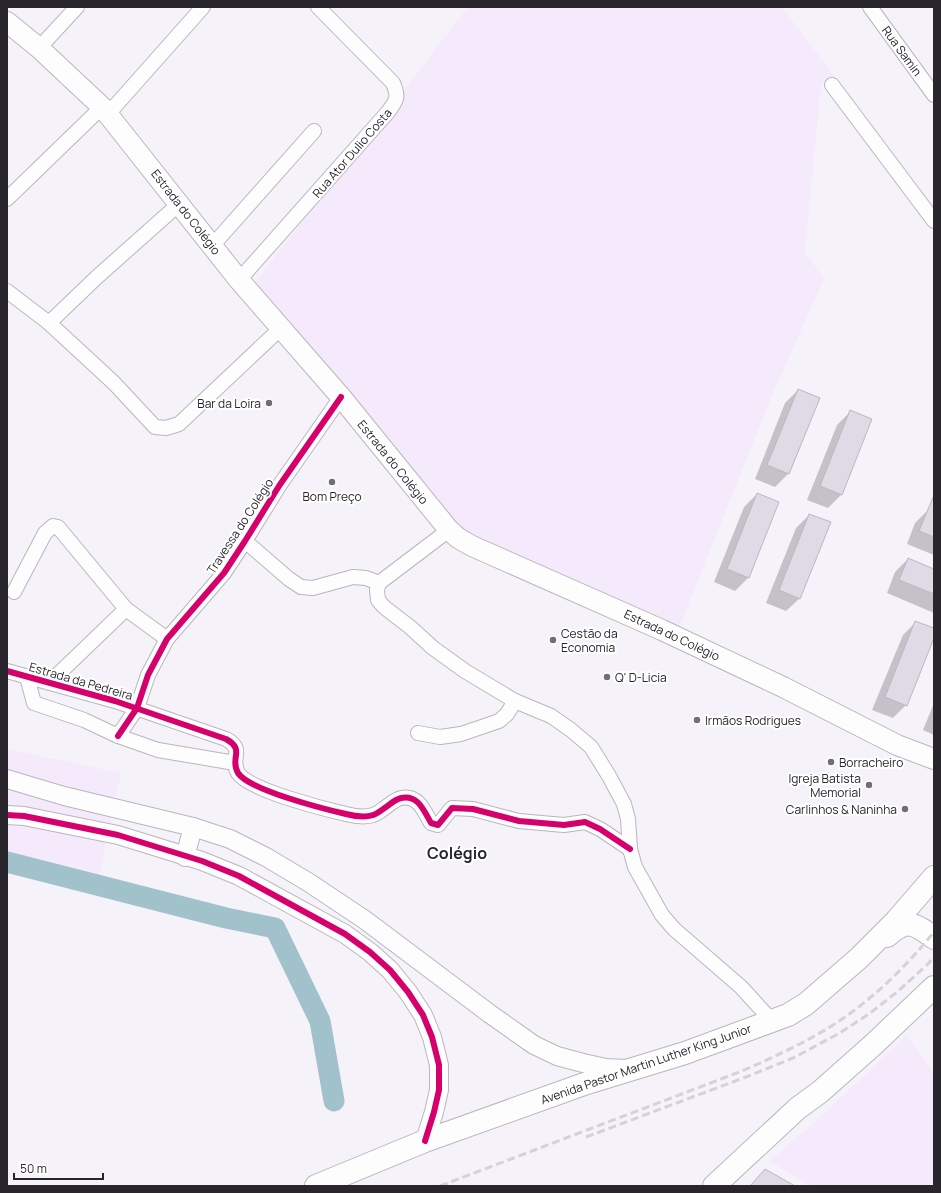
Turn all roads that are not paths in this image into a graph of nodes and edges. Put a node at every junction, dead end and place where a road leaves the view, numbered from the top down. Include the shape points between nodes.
1 (77, 7) edge
2 (203, 7) edge
3 (318, 7) edge
4 (870, 7) edge
5 (7, 22) edge
6 (38, 48) junction
7 (832, 85) dead end
8 (934, 95) edge
9 (105, 110) junction
10 (314, 131) dead end
11 (7, 199) edge
12 (179, 204) junction
13 (934, 221) edge
14 (212, 246) junction
15 (239, 280) junction
16 (7, 291) edge
17 (49, 323) junction
18 (281, 328) junction
19 (341, 397) junction
20 (449, 530) junction
21 (245, 541) junction
22 (379, 583) junction
23 (14, 592) dead end
24 (126, 609) junction
25 (167, 639) junction
26 (7, 671) edge
27 (27, 677) junction
28 (50, 682) junction
29 (515, 701) junction
30 (137, 708) junction
31 (418, 733) dead end
32 (118, 736) junction
33 (897, 745) junction
34 (934, 759) edge
35 (235, 763) junction
36 (934, 774) edge
37 (7, 779) edge
38 (7, 815) edge
39 (193, 827) junction
40 (630, 849) junction
41 (251, 850) junction
42 (185, 856) junction
43 (239, 876) junction
44 (932, 880) edge
45 (934, 938) edge
46 (858, 958) junction
47 (934, 968) edge
48 (934, 987) edge
49 (772, 1022) junction
50 (630, 1070) junction
51 (798, 1108) junction
52 (425, 1141) junction
53 (316, 1186) edge
54 (714, 1186) edge

1 - 6 street
2 - 9 street
3 - 15 street, Rua Ator Dulio Costa via 393,83 396,101
4 - 8 street, Rua Samin
5 - 6 main road, Estrada do Colégio
6 - 9 main road, Estrada do Colégio
7 - 13 street
9 - 11 street
9 - 12 main road, Estrada do Colégio
10 - 14 street
12 - 14 main road, Estrada do Colégio
12 - 17 street
14 - 15 main road, Estrada do Colégio
15 - 18 main road, Estrada do Colégio
16 - 17 street
17 - 18 street via 114,383 155,427 166,428 179,424
18 - 19 main road, Estrada do Colégio
19 - 20 main road, Estrada do Colégio
19 - 21 street, Travessa do Colégio via 279,486
20 - 22 street
20 - 33 main road, Estrada do Colégio via 472,546 662,630
21 - 22 street via 301,587 313,588 353,577
21 - 25 street, Travessa do Colégio via 224,573
22 - 29 street via 378,600 384,606 433,648
23 - 24 street via 45,533 53,526 62,531
24 - 25 street
24 - 28 street
25 - 30 street, Travessa do Colégio via 148,675
26 - 27 street, Estrada da Pedreira
27 - 28 street, Estrada da Pedreira
27 - 32 street via 34,703 84,720
28 - 30 street, Estrada da Pedreira
29 - 31 street via 499,721 462,734 440,737
29 - 40 street via 551,716 591,747 624,804
30 - 32 street, Travessa do Colégio
30 - 35 street, Estrada da Pedreira via 234,743 237,748
32 - 35 street via 158,750
33 - 34 main road, Estrada do Colégio
33 - 36 main road, Estrada do Colégio
35 - 40 street via 244,779 273,793 346,814 374,815 400,798 411,798 420,803 431,823 438,825 452,808 473,809 519,820 564,826 586,822
37 - 39 street via 64,796
38 - 42 street via 118,835
39 - 41 street via 230,839
39 - 42 street
40 - 49 street via 635,867 662,915 674,929 741,987
41 - 43 street
41 - 50 street via 308,882 365,920 534,1045 557,1056 583,1063
42 - 43 street
43 - 52 street via 345,934 390,970 408,992 430,1031 439,1065 439,1090
44 - 45 main road via 922,906 925,924
44 - 46 main road, Avenida Pastor Martin Luther King Junior via 896,921
45 - 46 main road via 921,928 911,924 903,925
46 - 49 main road, Avenida Pastor Martin Luther King Junior via 806,1004
47 - 51 main road via 925,983 838,1059 814,1085
48 - 51 main road via 874,1044
49 - 50 main road, Avenida Pastor Martin Luther King Junior
50 - 52 main road, Avenida Pastor Martin Luther King Junior
51 - 54 main road
52 - 53 main road, Avenida Pastor Martin Luther King Junior

